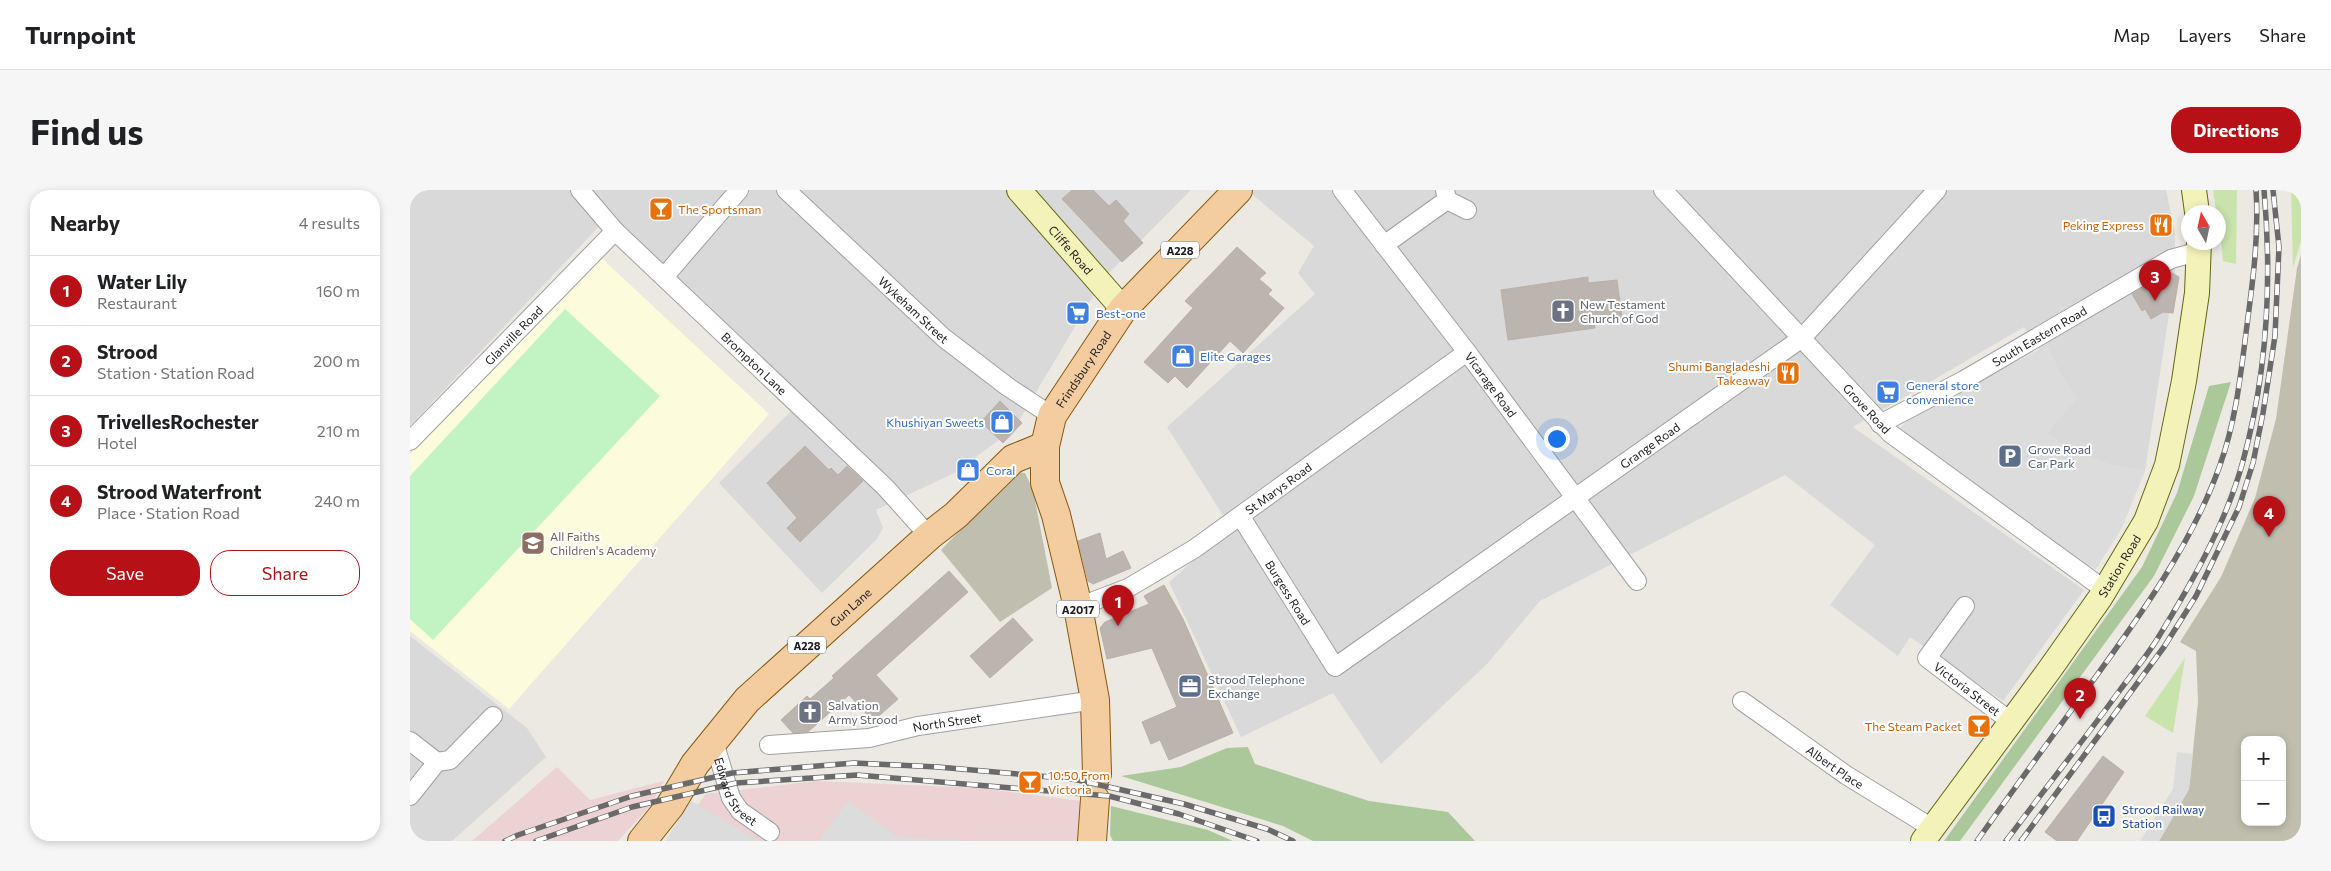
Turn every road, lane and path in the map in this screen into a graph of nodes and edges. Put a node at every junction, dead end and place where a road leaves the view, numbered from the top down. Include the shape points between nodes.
1 (580, 190) edge
2 (739, 190) edge
3 (786, 190) edge
4 (1019, 190) edge
5 (1238, 190) edge
6 (1342, 190) edge
7 (1937, 190) edge
8 (2194, 190) edge
9 (1672, 193) edge
10 (1446, 195) edge
11 (2196, 205) edge
12 (1466, 210) dead end
13 (615, 231) junction
14 (1384, 246) junction
15 (2193, 250) edge
16 (2199, 250) edge
17 (664, 277) junction
18 (1123, 309) junction
19 (1802, 338) junction
20 (1467, 352) junction
21 (1052, 416) junction
22 (1880, 424) junction
23 (410, 441) edge
24 (1045, 446) junction
25 (1576, 497) junction
26 (1241, 517) junction
27 (929, 536) junction
28 (1637, 581) dead end
29 (2105, 590) junction
30 (1965, 606) dead end
31 (1078, 607) junction
32 (1335, 667) joint
33 (1095, 700) junction
34 (1742, 701) dead end
35 (494, 716) dead end
36 (2010, 721) junction
37 (410, 741) edge
38 (714, 742) junction
39 (769, 745) dead end
40 (437, 762) junction
41 (410, 796) edge
42 (770, 832) dead end
43 (1927, 835) edge
44 (642, 841) edge
45 (1092, 841) edge

1 - 13 street, Brompton Lane
2 - 17 street
3 - 21 street, Wykeham Street via 944,338 1008,388
4 - 18 main road, Cliffe Road
5 - 18 main road, Frindsbury Road / A228
6 - 14 street, Vicarage Road
7 - 19 street, Grange Road
8 - 11 main road
9 - 19 street, Grove Road
10 - 12 street
10 - 14 street
13 - 17 street, Brompton Lane
13 - 23 street, Glanville Road
14 - 20 street, Vicarage Road
15 - 22 street, South Eastern Road via 2171,259 1972,376
16 - 29 main road, Station Road via 2192,334 2167,465 2146,521
17 - 27 street, Brompton Lane via 885,487
18 - 21 main road, Frindsbury Road / A228
19 - 22 street, Grove Road
19 - 25 street, Grange Road
20 - 25 street, Vicarage Road
20 - 26 street, St Marys Road
21 - 24 main road, Frindsbury Road / A228
22 - 29 street, Grove Road
24 - 27 main road, Gun Lane / A228 via 1013,459 956,515
24 - 31 main road, A2017 via 1045,483
25 - 28 street, Vicarage Road
25 - 32 street, Grange Road
26 - 31 street, St Marys Road via 1154,574 1114,595
26 - 32 street, Burgess Road
27 - 38 main road, Gun Lane / A228 via 747,700
29 - 36 main road, Station Road
30 - 36 street, Victoria Street via 1927,658
31 - 33 main road, A2017
33 - 39 street, North Street via 918,726 869,738
33 - 45 main road, A2017 via 1096,786
34 - 43 street, Albert Place
35 - 40 street via 450,760
36 - 43 main road, Station Road
37 - 40 street
38 - 42 street, Edward Street via 731,798 740,811
38 - 44 main road, Gun Lane / A228
40 - 41 street

